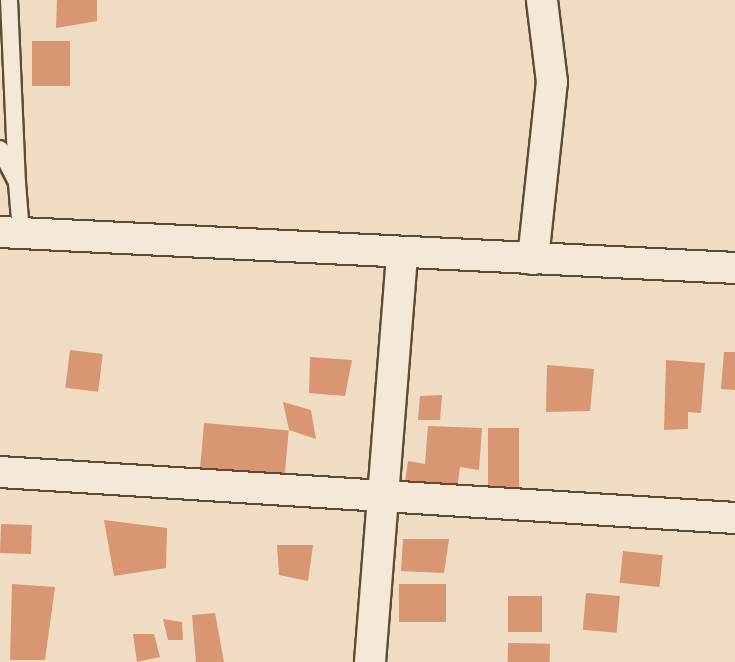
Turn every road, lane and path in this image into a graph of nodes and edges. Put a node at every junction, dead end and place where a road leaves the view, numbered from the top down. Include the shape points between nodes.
1 (9, 0) edge
2 (542, 0) edge
3 (0, 149) edge
4 (17, 183) junction
5 (10, 233) edge
6 (402, 254) junction
7 (533, 259) junction
8 (735, 268) edge
9 (0, 472) edge
10 (382, 492) junction
11 (735, 517) edge
12 (370, 662) edge

1 - 4 lane
2 - 7 street via 552,82
3 - 4 lane
4 - 5 lane
5 - 6 street
6 - 7 street
6 - 10 street
7 - 8 street
9 - 10 street
10 - 11 street
10 - 12 street

